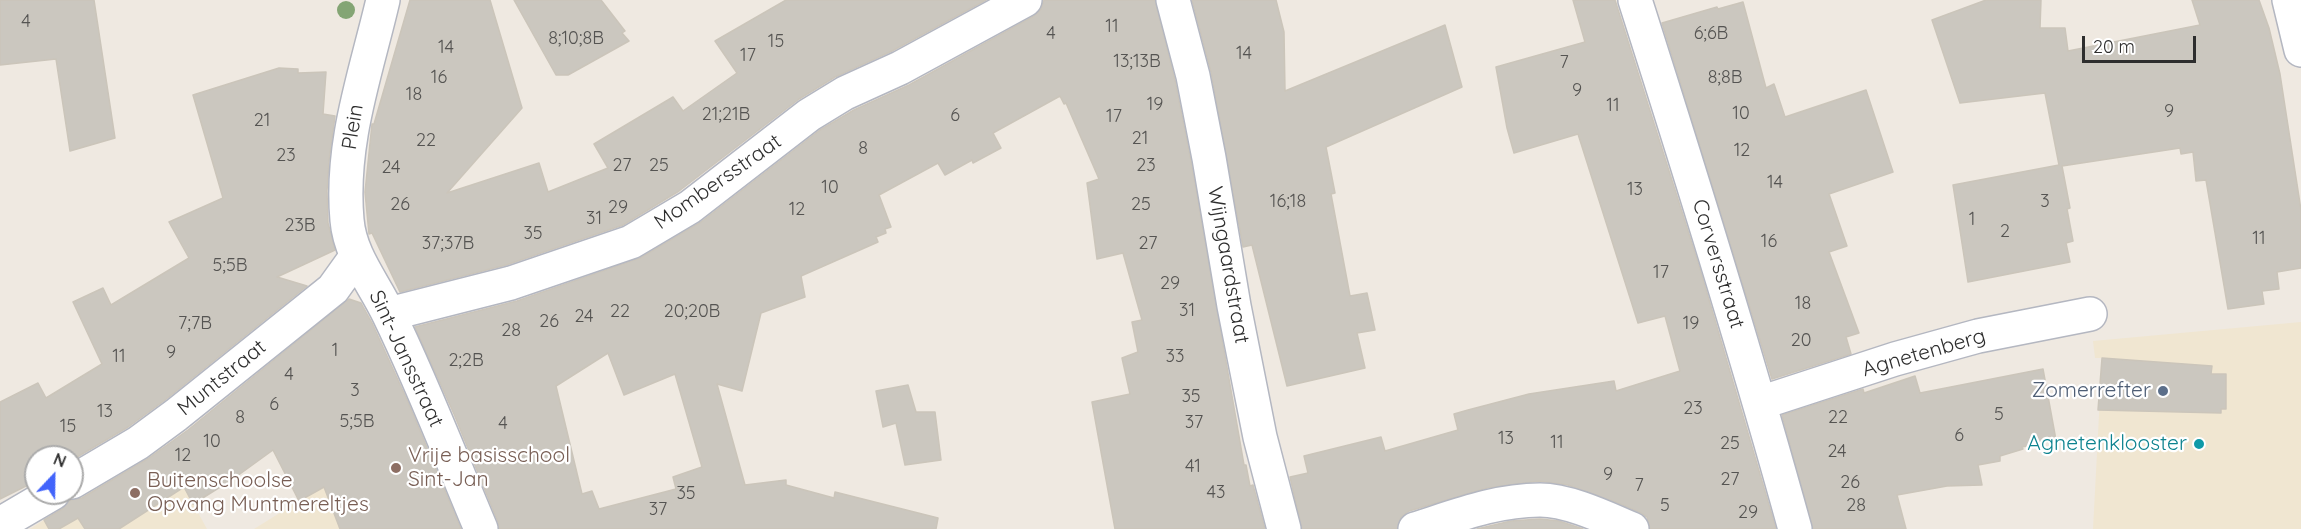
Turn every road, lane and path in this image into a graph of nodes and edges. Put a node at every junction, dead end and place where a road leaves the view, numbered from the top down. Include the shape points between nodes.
1 (383, 0) edge
2 (1026, 0) edge
3 (1173, 0) edge
4 (1635, 0) edge
5 (2289, 0) edge
6 (2301, 50) edge
7 (356, 256) junction
8 (389, 314) junction
9 (2090, 314) dead end
10 (1760, 403) junction
11 (84, 475) edge
12 (32, 505) edge
13 (0, 524) edge
14 (2, 529) edge
15 (481, 529) edge
16 (1284, 529) edge
17 (1414, 529) edge
18 (1632, 529) edge
19 (1795, 529) edge

1 - 7 street, Plein via 350,130 347,222
2 - 8 street, Mombersstraat via 845,93 690,207 631,242 512,283
3 - 16 street, Wijngaardstraat via 1193,76 1260,436
4 - 10 street, Corversstraat
5 - 6 street
7 - 8 street, Sint-Jansstraat
7 - 11 street, Muntstraat via 333,289 185,408 138,443
8 - 15 street, Sint-Jansstraat
9 - 10 street, Agnetenberg via 1978,336
10 - 19 street, Corversstraat
12 - 13 street
13 - 14 street
17 - 18 street via 1489,505 1542,500 1588,510

